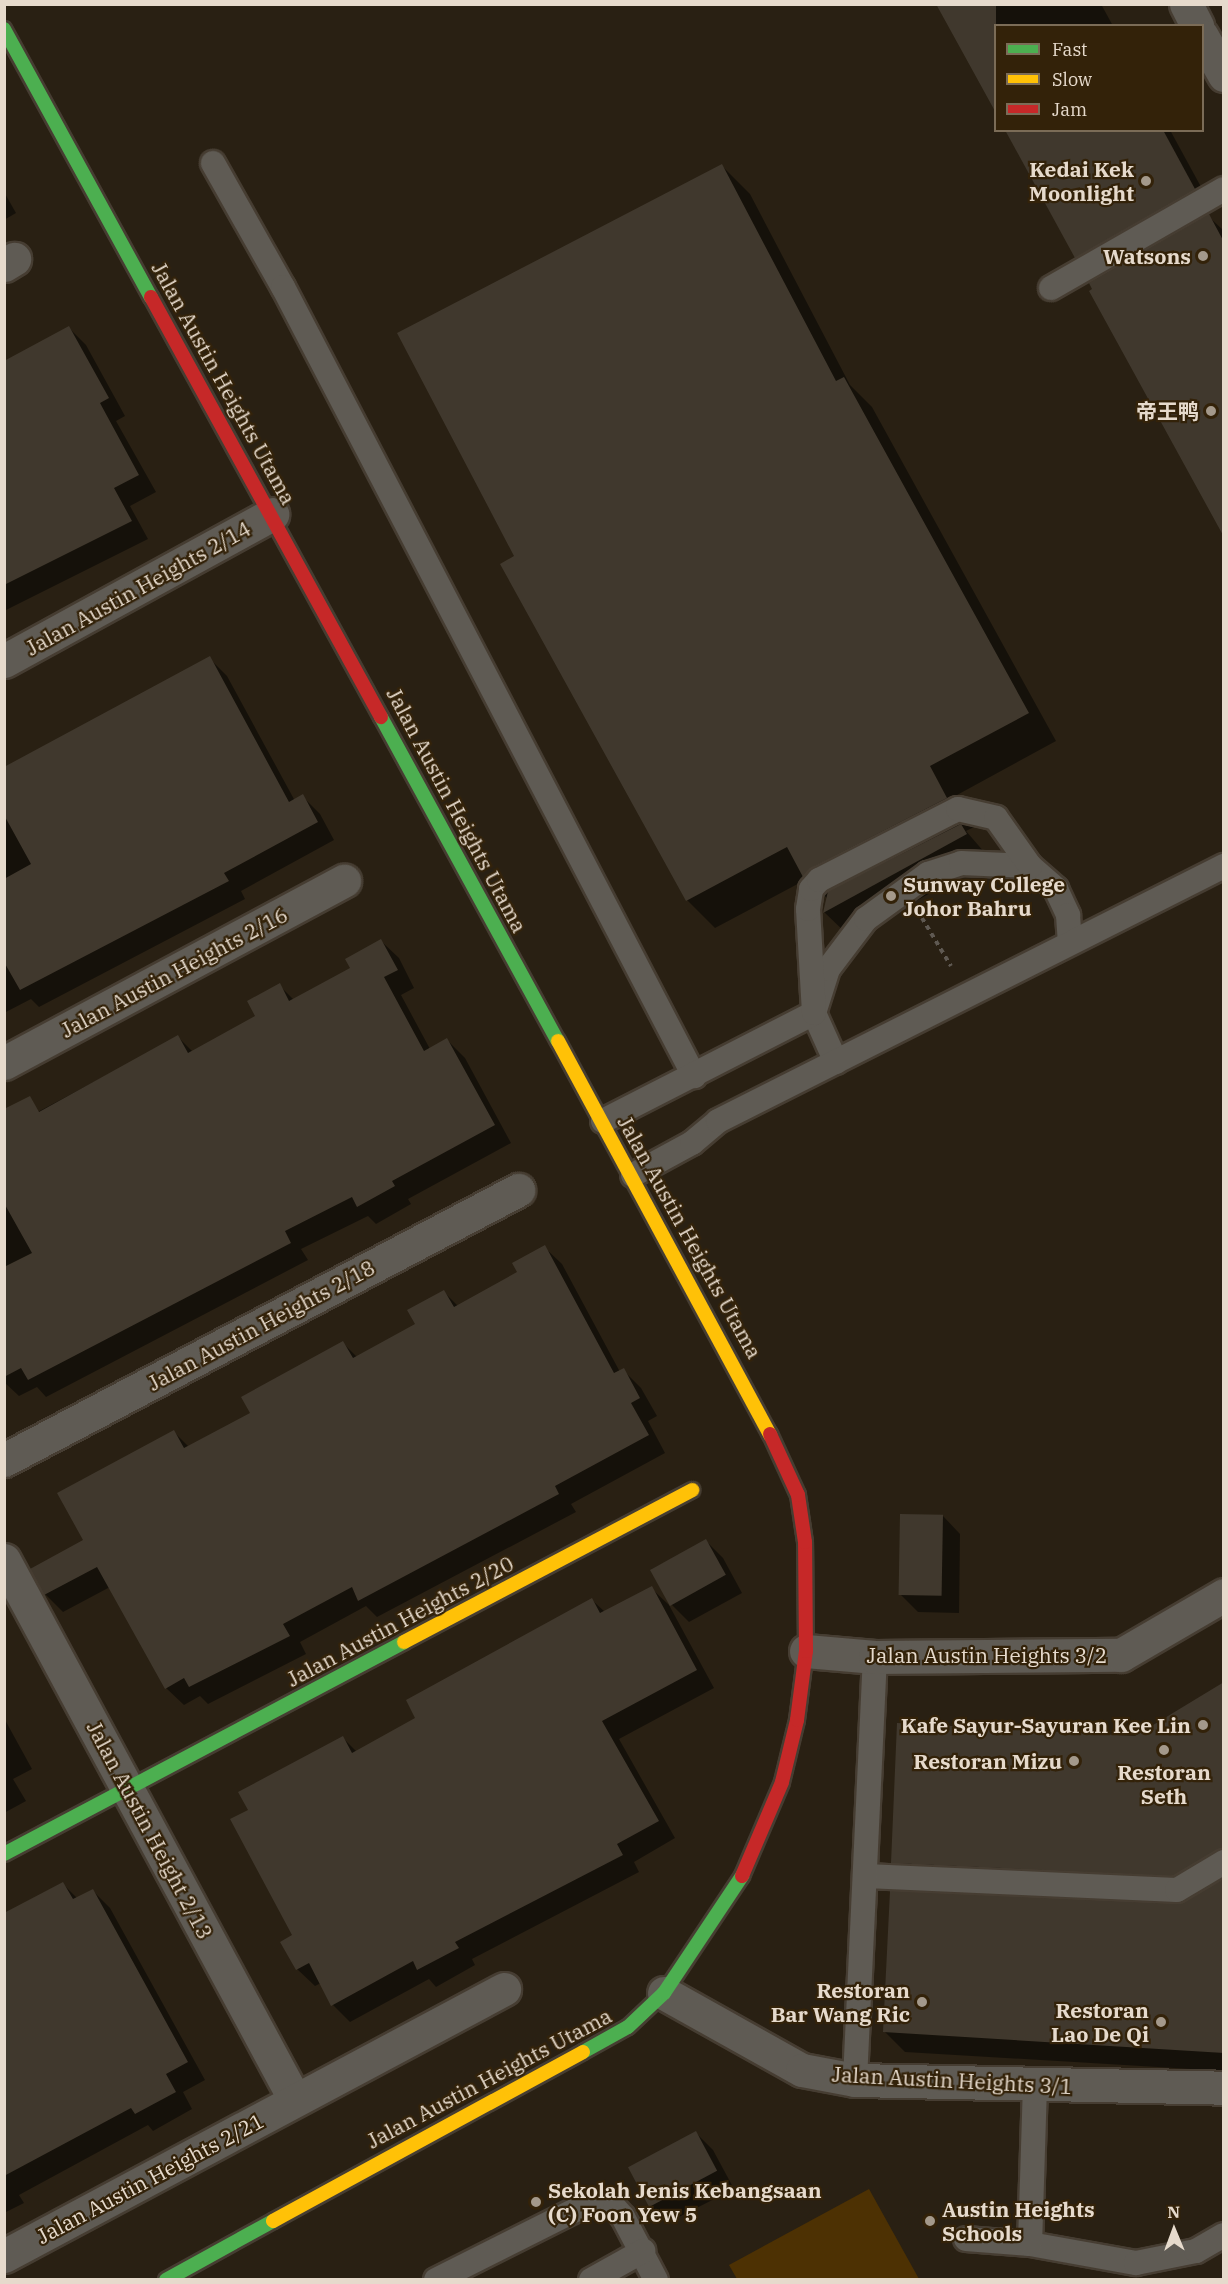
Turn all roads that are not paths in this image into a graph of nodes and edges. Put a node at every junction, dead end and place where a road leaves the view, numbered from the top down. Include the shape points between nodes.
1 (1186, 4) edge
2 (1196, 24) edge
3 (4, 30) edge
4 (1204, 38) edge
5 (1224, 75) edge
6 (213, 163) dead end
7 (1224, 189) edge
8 (1051, 288) dead end
9 (272, 514) junction
10 (4, 661) edge
11 (1030, 866) junction
12 (1224, 866) edge
13 (344, 881) dead end
14 (1070, 943) junction
15 (814, 1013) junction
16 (836, 1062) junction
17 (4, 1063) edge
18 (694, 1076) junction
19 (603, 1122) junction
20 (633, 1175) junction
21 (518, 1190) dead end
22 (4, 1460) edge
23 (692, 1490) dead end
24 (4, 1560) edge
25 (1224, 1595) edge
26 (806, 1651) junction
27 (875, 1657) junction
28 (128, 1788) junction
29 (4, 1854) edge
30 (1224, 1862) edge
31 (867, 1876) junction
32 (504, 1989) dead end
33 (664, 1993) junction
34 (855, 2080) junction
35 (1035, 2085) junction
36 (1224, 2088) edge
37 (295, 2100) junction
38 (1224, 2235) edge
39 (966, 2239) dead end
40 (1030, 2244) junction
41 (643, 2251) junction
42 (4, 2256) edge
43 (166, 2280) edge
44 (436, 2280) edge
45 (591, 2280) edge
46 (656, 2280) edge

1 - 2 street
3 - 9 street, Jalan Austin Heights Utama
4 - 5 street
6 - 18 lane via 284,287
7 - 8 lane
9 - 10 street, Jalan Austin Heights 2/14
9 - 19 street, Jalan Austin Heights Utama
11 - 14 lane via 1056,889 1068,915
11 - 15 lane via 961,863 928,874 905,888 866,919 828,969
11 - 15 lane via 996,818 958,809 819,880 811,890 808,909
12 - 14 lane
13 - 17 street, Jalan Austin Heights 2/16
14 - 16 lane
15 - 16 lane
15 - 18 lane
16 - 20 lane via 718,1121 692,1143
18 - 19 lane
19 - 20 street, Jalan Austin Heights Utama
20 - 26 street, Jalan Austin Heights Utama via 758,1405 798,1495 808,1601
21 - 22 street, Jalan Austin Heights 2/18
23 - 28 street, Jalan Austin Heights 2/20
24 - 28 street, Jalan Austin Height 2/13
25 - 27 street, Jalan Austin Heights 3/2 via 1121,1655
26 - 27 street, Jalan Austin Heights 3/2
26 - 33 street, Jalan Austin Heights Utama via 790,1753 770,1819 751,1862 699,1946
27 - 31 lane
28 - 29 street, Jalan Austin Heights 2/20
28 - 37 street, Jalan Austin Height 2/13
30 - 31 lane via 1177,1890
31 - 34 lane
32 - 37 street, Jalan Austin Heights 2/21
33 - 34 street, Jalan Austin Heights 3/1 via 802,2070
33 - 43 street, Jalan Austin Heights Utama via 628,2027
34 - 35 street, Jalan Austin Heights 3/1
35 - 36 street, Jalan Austin Heights 3/1
35 - 40 lane
37 - 42 street, Jalan Austin Heights 2/21
38 - 40 lane via 1196,2251 1136,2263
39 - 40 lane
41 - 44 lane via 615,2208 593,2201
41 - 45 lane
41 - 46 lane

